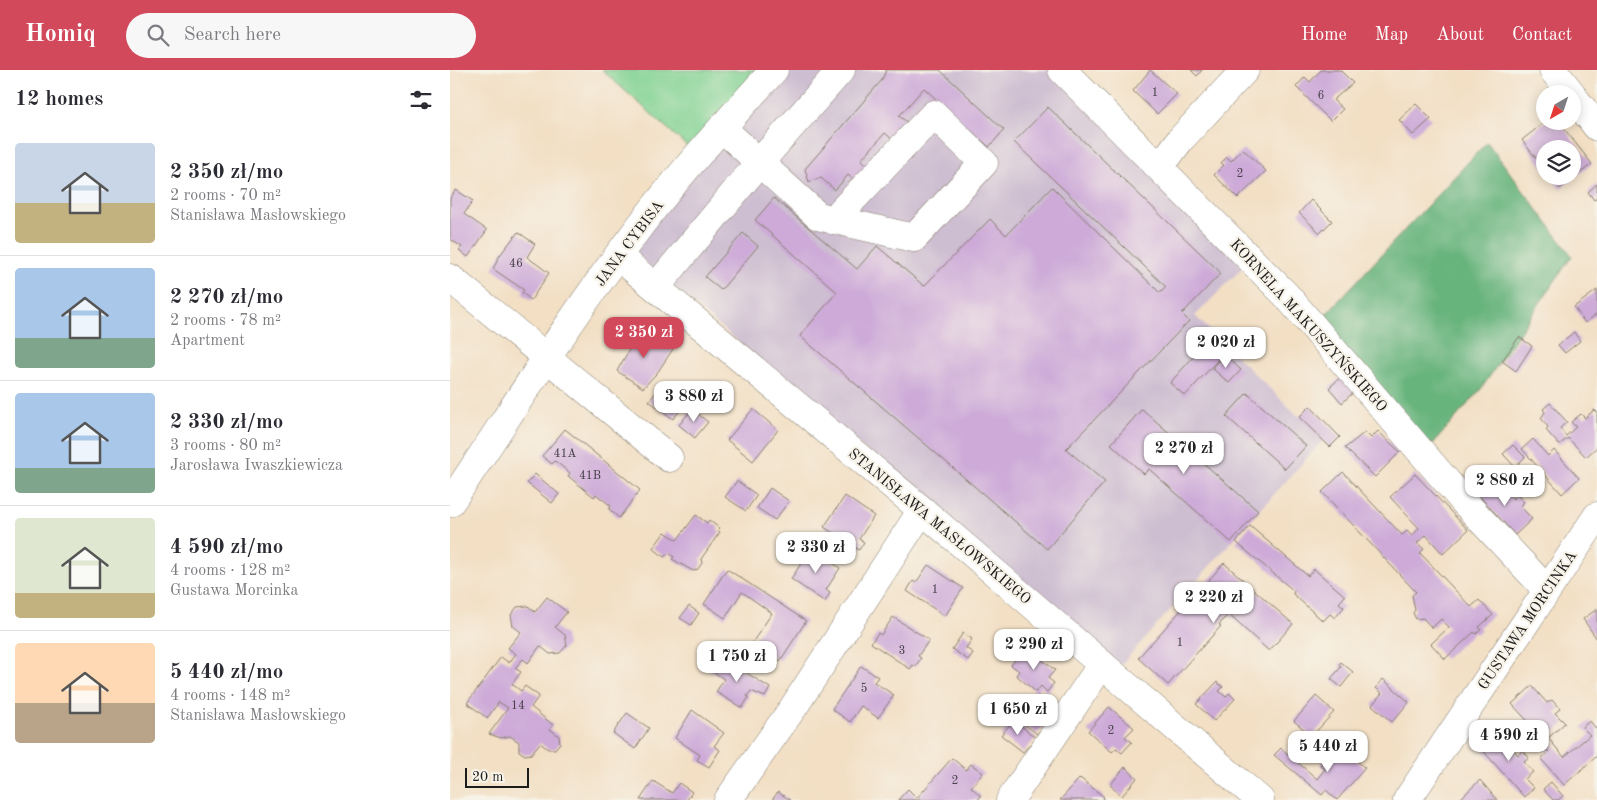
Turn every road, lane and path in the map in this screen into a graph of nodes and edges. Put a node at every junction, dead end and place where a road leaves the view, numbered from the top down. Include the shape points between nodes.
1 (774, 70) edge
2 (841, 70) edge
3 (1062, 70) edge
4 (1245, 70) edge
5 (1553, 70) edge
6 (1565, 85) edge
7 (1581, 106) edge
8 (1597, 126) edge
9 (722, 128) junction
10 (759, 163) junction
11 (1160, 167) junction
12 (833, 220) junction
13 (618, 256) junction
14 (450, 278) edge
15 (656, 287) junction
16 (548, 356) junction
17 (669, 458) dead end
18 (450, 503) edge
19 (922, 510) junction
20 (1594, 526) edge
21 (1547, 590) junction
22 (1102, 664) junction
23 (728, 800) edge
24 (1010, 800) edge
25 (1260, 800) edge
26 (1407, 800) edge

1 - 9 street, JANA CYBISA
2 - 10 street
3 - 11 street, KORNELA MAKUSZYŃSKIEGO
4 - 11 street via 1180,140
5 - 6 street
7 - 8 street
9 - 10 street
9 - 13 street, JANA CYBISA
10 - 12 street via 818,216
10 - 15 street
11 - 21 street, KORNELA MAKUSZYŃSKIEGO via 1286,295 1466,504
12 - 12 street via 914,238 984,163 934,114
13 - 15 street, STANISŁAWA MASŁOWSKIEGO
13 - 16 street, JANA CYBISA
14 - 16 street
15 - 19 street, STANISŁAWA MASŁOWSKIEGO
16 - 17 street
16 - 18 street, JANA CYBISA
19 - 22 street, STANISŁAWA MASŁOWSKIEGO
19 - 23 street via 793,708
20 - 21 street, GUSTAWA MORCINKA
21 - 26 street, GUSTAWA MORCINKA
22 - 24 street
22 - 25 street, STANISŁAWA MASŁOWSKIEGO

